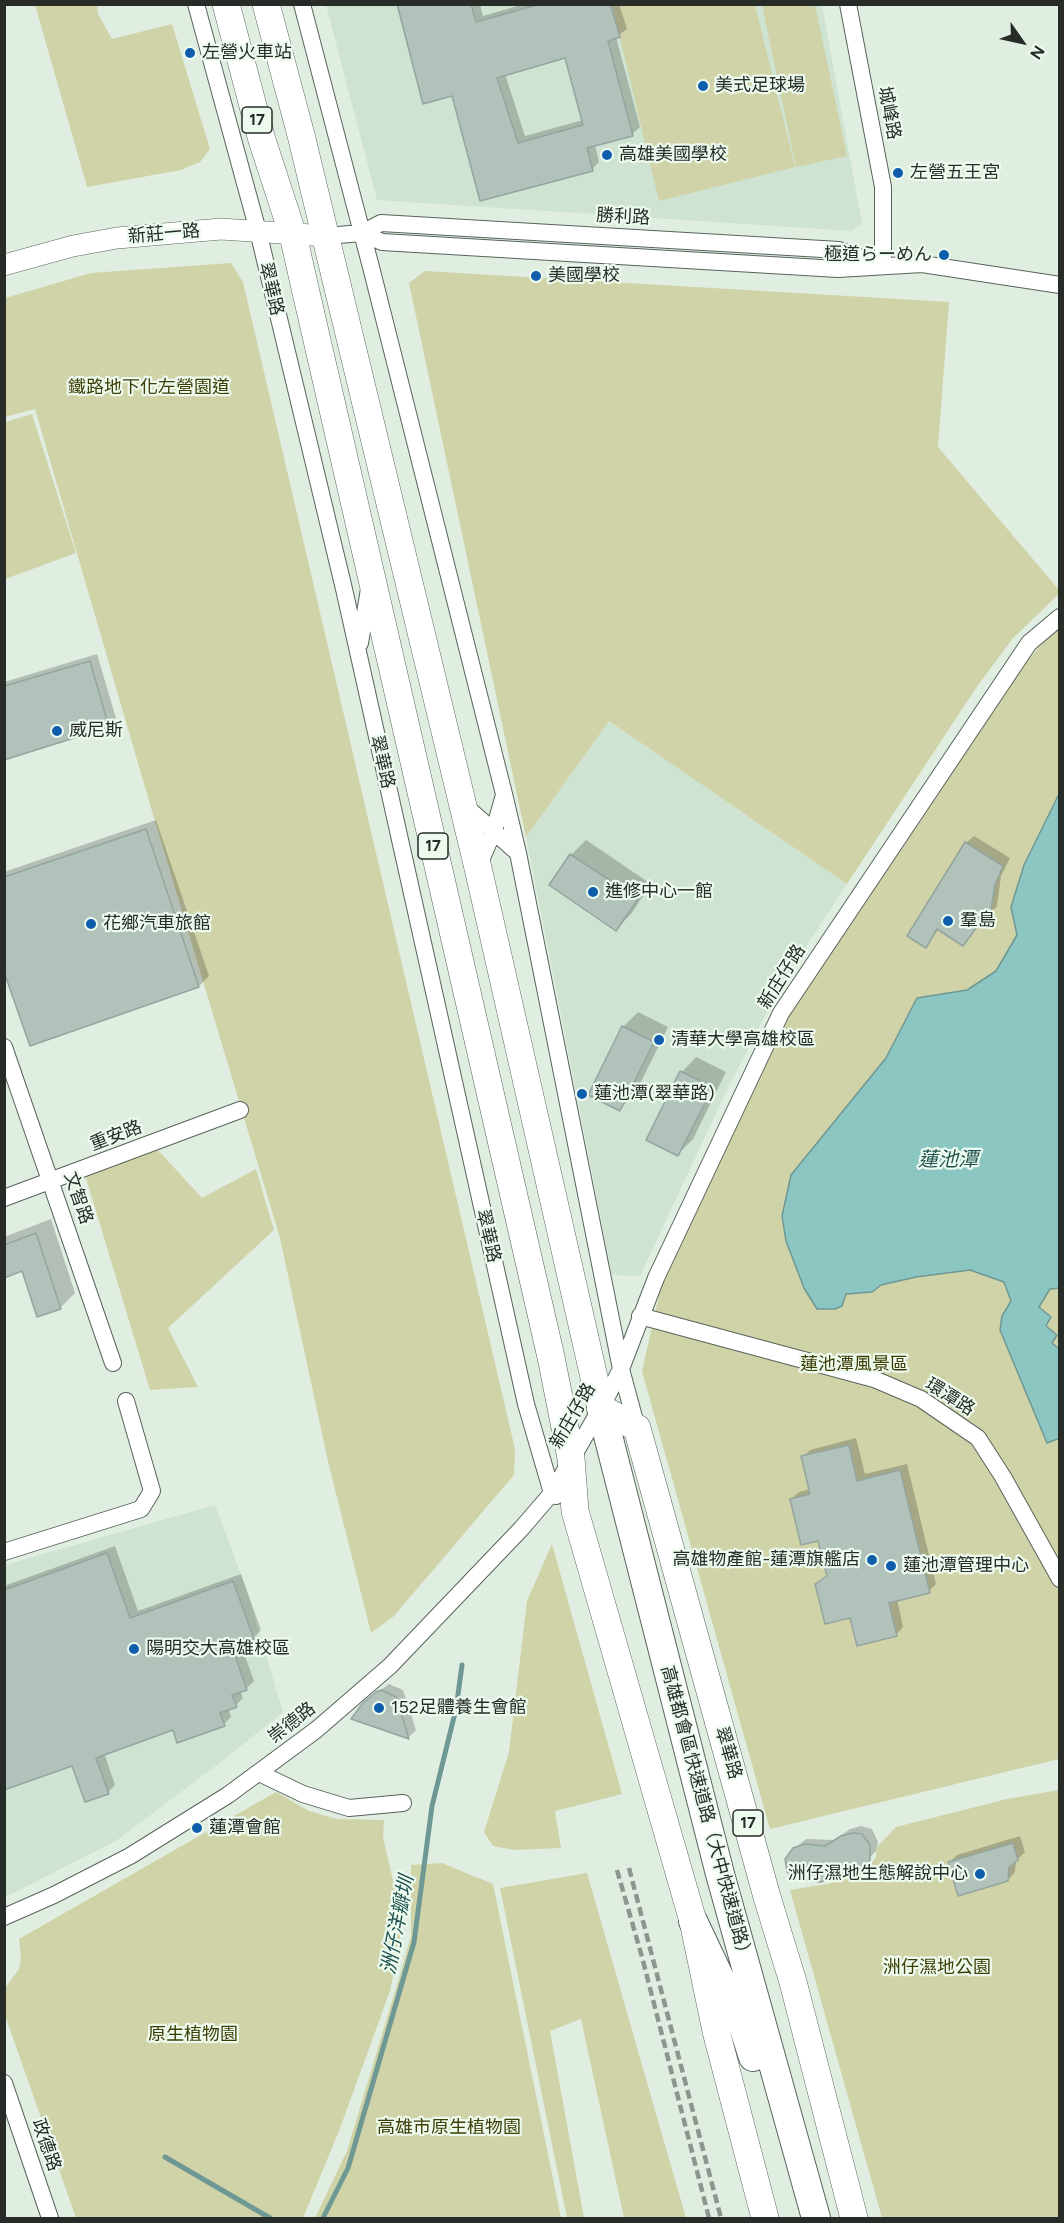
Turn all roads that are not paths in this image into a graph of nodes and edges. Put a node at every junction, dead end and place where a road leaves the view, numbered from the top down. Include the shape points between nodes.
1 (196, 4) edge
2 (226, 4) edge
3 (266, 4) edge
4 (302, 4) edge
5 (848, 4) edge
6 (258, 231) junction
7 (362, 233) junction
8 (293, 235) junction
9 (326, 236) junction
10 (4, 265) edge
11 (883, 265) junction
12 (1059, 285) edge
13 (372, 576) junction
14 (344, 589) junction
15 (365, 614) junction
16 (1059, 617) edge
17 (386, 641) junction
18 (358, 652) junction
19 (504, 794) junction
20 (462, 803) junction
21 (494, 830) junction
22 (518, 853) junction
23 (478, 868) junction
24 (4, 1047) edge
25 (240, 1110) dead end
26 (52, 1181) junction
27 (4, 1198) edge
28 (640, 1316) junction
29 (113, 1363) dead end
30 (621, 1369) junction
31 (126, 1401) dead end
32 (601, 1408) junction
33 (637, 1428) junction
34 (571, 1458) junction
35 (552, 1493) junction
36 (575, 1511) junction
37 (4, 1552) edge
38 (1059, 1579) edge
39 (259, 1773) junction
40 (403, 1803) dead end
41 (4, 1917) edge
42 (693, 1921) junction
43 (4, 2083) edge
44 (50, 2218) edge
45 (765, 2218) edge
46 (796, 2218) edge
47 (816, 2218) edge
48 (854, 2218) edge

1 - 6 street, 翠華路
2 - 8 main road, 翠華路 / 17 via 262,140
3 - 9 main road, 17
4 - 7 street, 翠華路
5 - 11 street, 城峰路 via 884,187
6 - 8 street, 新莊一路
6 - 10 street, 新莊一路 via 221,229 117,238
6 - 14 street, 翠華路
7 - 9 street, 勝利路
7 - 11 street, 勝利路 via 381,223 693,240 839,250
7 - 19 street, 翠華路
8 - 9 street, 新莊一路
8 - 13 main road, 翠華路 / 17
9 - 20 main road, 17
11 - 12 street, 勝利路 via 922,264
13 - 15 street
13 - 17 main road, 翠華路 / 17
14 - 15 street
14 - 18 street, 翠華路
15 - 17 street
15 - 18 street
16 - 28 street, 新庄仔路 via 1029,643 781,1013
17 - 34 main road, 翠華路 / 17
18 - 35 street, 翠華路 via 525,1404
19 - 21 street
19 - 22 street, 翠華路
20 - 21 street
20 - 23 main road, 17
21 - 22 street
21 - 23 street
22 - 30 street, 翠華路
23 - 32 main road, 17
24 - 26 street, 文智路
25 - 26 street, 重安路
26 - 27 street, 重安路
26 - 29 street, 文智路
28 - 30 street, 新庄仔路
28 - 38 street, 環潭路 via 874,1380 921,1399 978,1438
30 - 32 street, 新庄仔路
30 - 33 street, 翠華路
31 - 37 street via 152,1491 141,1509
32 - 33 main road
32 - 34 street, 新庄仔路
32 - 47 highway, 高雄都會區快速道路（大中快速道路） via 720,1874
33 - 48 main road, 翠華路 / 17 via 793,1982
34 - 35 street, 新庄仔路
34 - 36 main road, 翠華路 / 17
35 - 36 street
35 - 39 street, 崇德路 via 390,1666
36 - 42 main road, 翠華路 / 17
39 - 40 street via 303,1794 349,1808
39 - 41 street, 崇德路 via 130,1856
42 - 45 main road, 翠華路 / 17 via 716,2031
42 - 46 highway, 高雄都會區快速道路（大中快速道路） via 744,2029
43 - 44 street, 政德路

